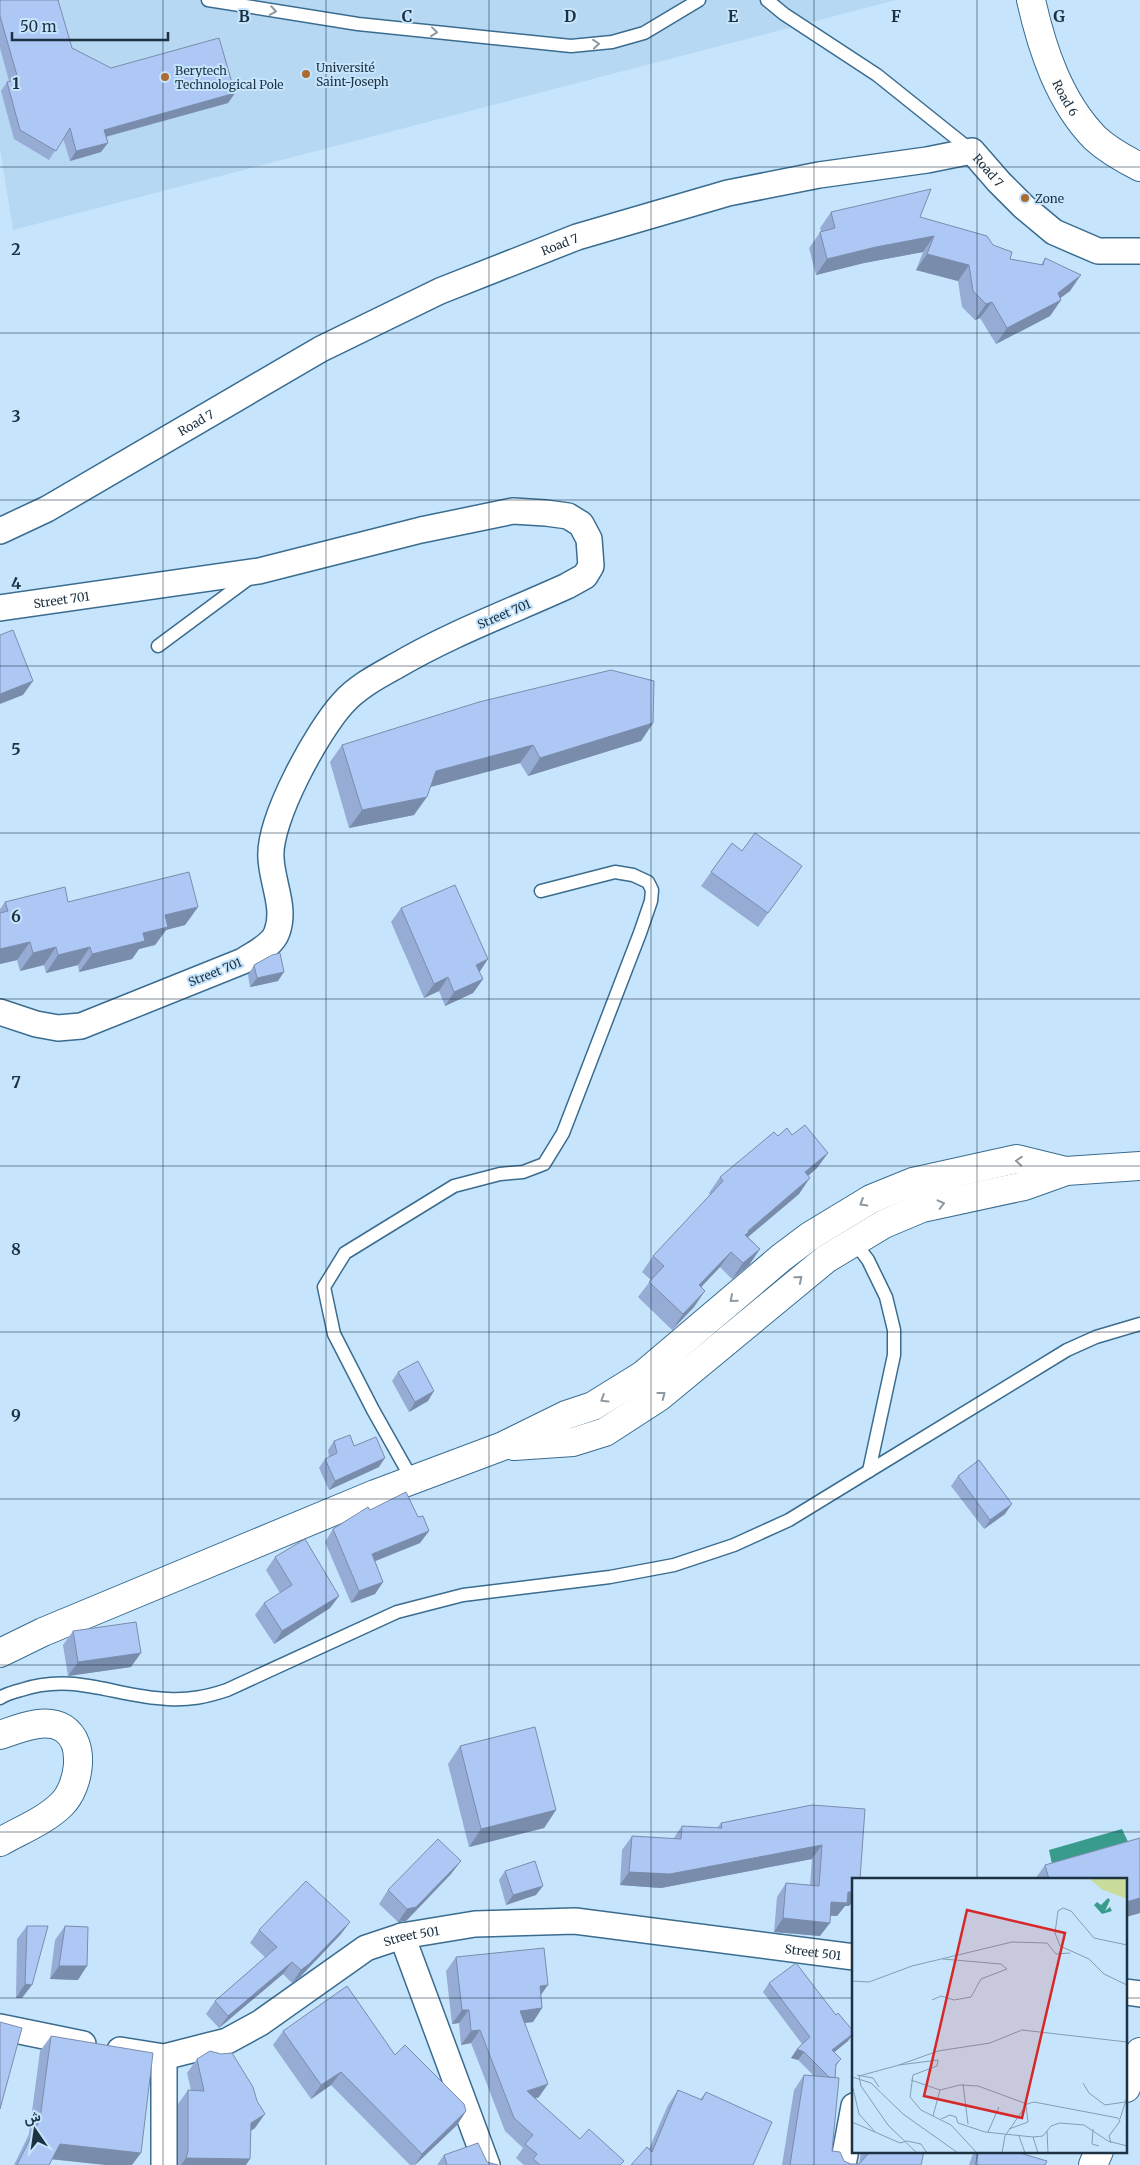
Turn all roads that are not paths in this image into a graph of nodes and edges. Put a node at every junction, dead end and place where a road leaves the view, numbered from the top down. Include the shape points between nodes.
1 (208, 0) edge
2 (699, 0) edge
3 (767, 0) edge
4 (1031, 0) edge
5 (972, 151) junction
6 (1140, 167) edge
7 (1140, 251) edge
8 (0, 531) edge
9 (259, 571) junction
10 (0, 608) edge
11 (158, 646) dead end
12 (541, 891) dead end
13 (0, 1012) edge
14 (1140, 1166) edge
15 (1066, 1171) junction
16 (839, 1218) junction
17 (854, 1242) junction
18 (1140, 1324) edge
19 (503, 1446) junction
20 (869, 1471) junction
21 (413, 1481) junction
22 (0, 1654) edge
23 (0, 1698) edge
24 (0, 1735) edge
25 (0, 1842) edge
26 (402, 1936) junction
27 (852, 1957) edge
28 (0, 2027) edge
29 (1140, 2052) edge
30 (164, 2057) junction
31 (1128, 2083) edge
32 (852, 2117) edge
33 (1099, 2152) edge
34 (164, 2165) edge
35 (487, 2165) edge
36 (843, 2165) edge
37 (1093, 2165) edge

1 -> 2 lane via 358,24 571,46 612,42 644,33
3 - 5 lane via 877,74
4 - 6 street, Road 6 via 1049,62 1080,119 1096,139
5 - 7 street, Road 7 via 999,182 1054,232 1098,251
5 - 8 street, Road 7 via 728,193 577,237 440,292 321,349 47,509
9 - 10 street, Street 701
9 - 11 lane
9 - 13 street, Street 701 via 421,530 513,511 568,516 581,524 591,552 591,566 585,576 414,655 376,677 345,701 325,725 296,777 274,832 270,857 281,915 277,934 262,950 243,961 81,1026 58,1028
12 - 21 lane via 615,872 648,882 652,890 651,902 563,1132 544,1164 523,1172 500,1174 454,1186 344,1253 324,1287 334,1334
14 - 15 street
15 -> 16 street via 1017,1159 972,1167 913,1182 871,1199
17 -> 15 street via 884,1224 922,1208 1024,1186
16 - 17 lane
16 -> 19 street via 782,1256 643,1374 592,1406
19 -> 17 street via 573,1442 605,1432 659,1397 800,1278
17 - 20 lane via 868,1260 886,1297 894,1330 894,1355
18 - 20 lane via 1104,1334 1067,1350
19 - 21 street
20 - 23 lane via 789,1520 734,1545 674,1565 610,1577 463,1595 397,1612 227,1690 198,1699 166,1699 74,1683 38,1684
21 - 22 street via 42,1632
24 - 25 street via 46,1724 63,1728 72,1738 78,1770 74,1786 63,1804
26 - 27 street, Street 501 via 475,1924 574,1921
26 - 30 street, Street 501 via 366,1948 260,2023 227,2041
26 - 35 street
28 - 30 street, Street 501
29 - 31 street
30 - 34 street
32 - 36 street
33 - 37 street

